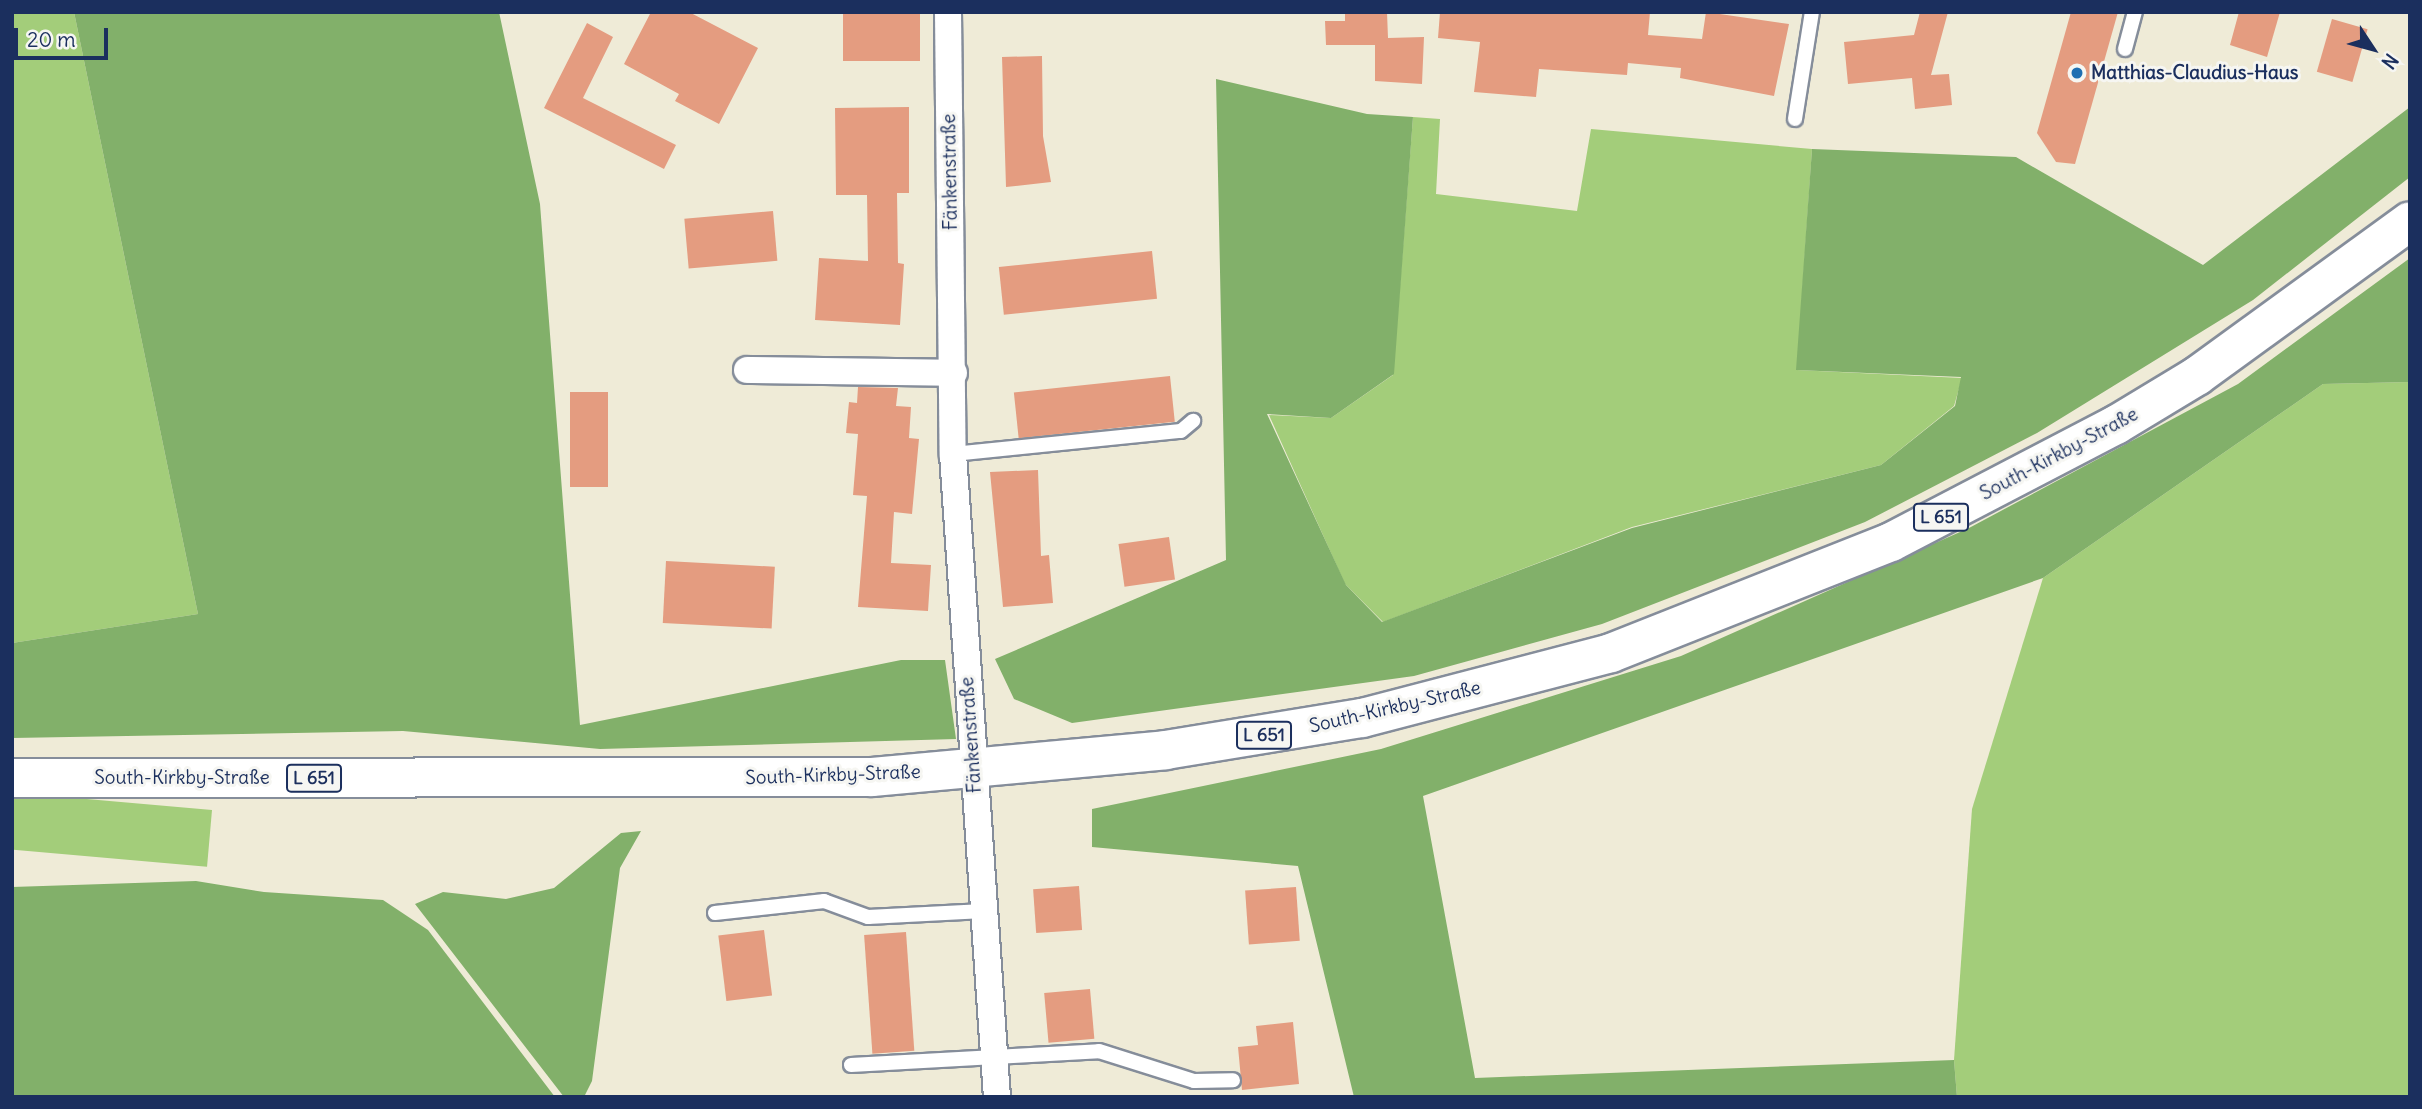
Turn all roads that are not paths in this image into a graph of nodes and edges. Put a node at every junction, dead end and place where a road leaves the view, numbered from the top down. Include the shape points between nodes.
1 (948, 12) edge
2 (1812, 12) edge
3 (2135, 12) edge
4 (2125, 49) dead end
5 (1795, 119) dead end
6 (2410, 220) edge
7 (747, 370) dead end
8 (954, 373) junction
9 (1193, 421) dead end
10 (953, 454) junction
11 (972, 769) junction
12 (12, 778) edge
13 (984, 911) junction
14 (715, 913) dead end
15 (994, 1055) junction
16 (851, 1065) dead end
17 (1233, 1080) dead end
18 (997, 1097) edge

1 - 8 street, Fänkenstraße
2 - 5 lane
3 - 4 lane
6 - 11 main road, South-Kirkby-Straße / L 651 via 2285,316 2116,425 1891,542 1753,600 1611,653 1362,718 1166,750
7 - 8 street
8 - 10 street, Fänkenstraße
9 - 10 lane via 1181,431
10 - 11 street, Fänkenstraße
11 - 12 main road, South-Kirkby-Straße / L 651 via 858,777
11 - 13 street, Fänkenstraße
13 - 14 lane via 868,918 824,901
13 - 15 street, Fänkenstraße
15 - 16 lane
15 - 17 lane via 1099,1051 1194,1081
15 - 18 street, Fänkenstraße

